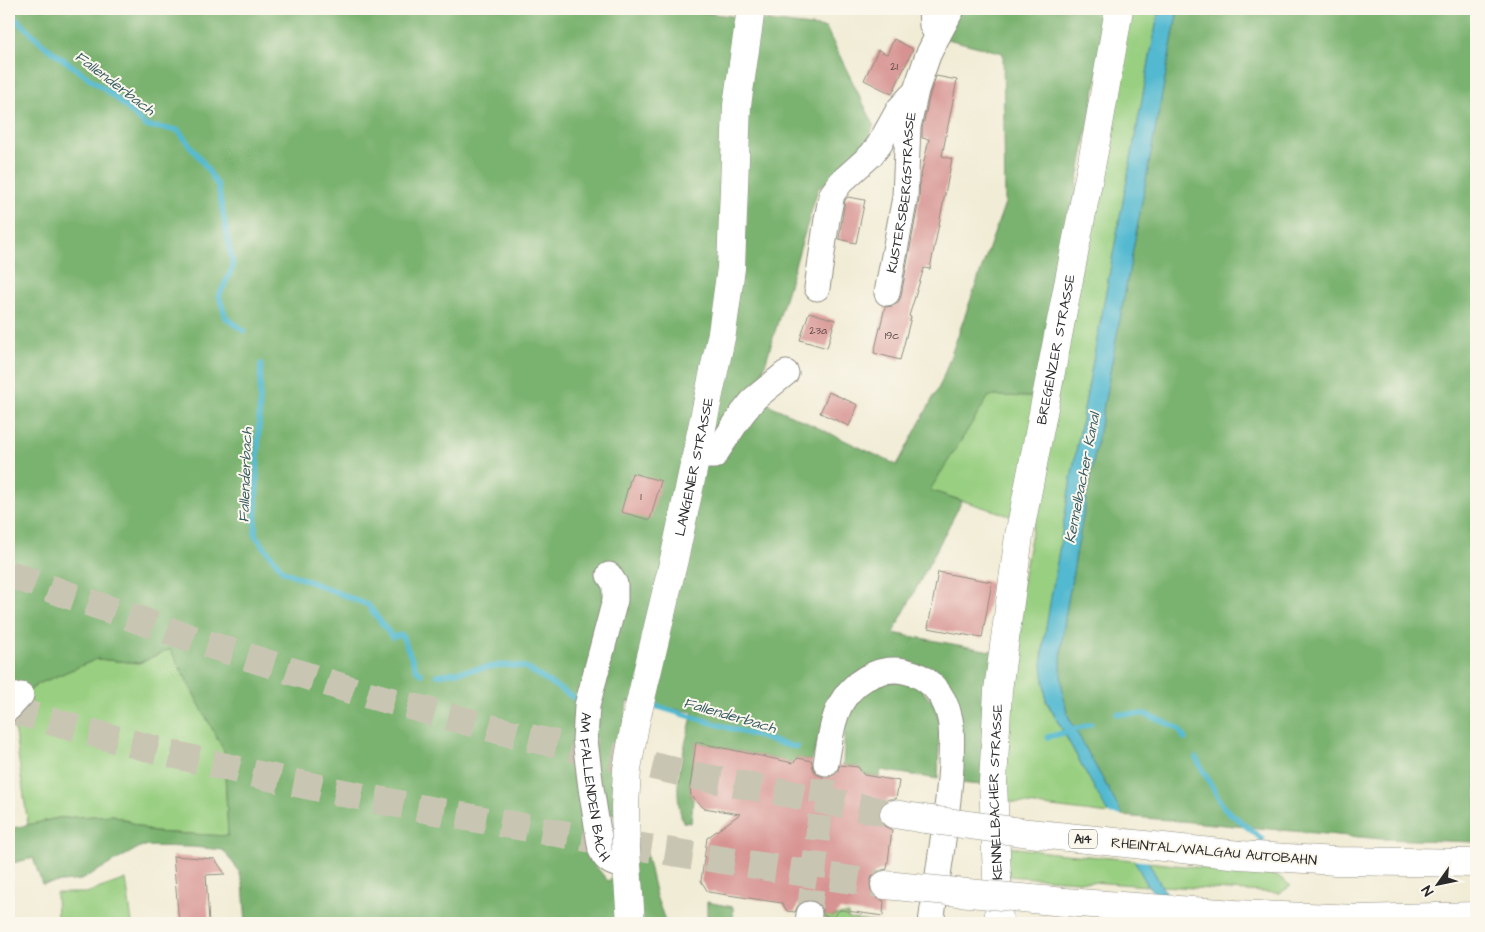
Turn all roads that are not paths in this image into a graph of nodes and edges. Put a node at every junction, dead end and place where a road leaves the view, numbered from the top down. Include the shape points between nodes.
1 (751, 9) edge
2 (931, 9) edge
3 (952, 9) edge
4 (1119, 9) edge
5 (938, 35) junction
6 (916, 90) junction
7 (817, 288) dead end
8 (887, 294) dead end
9 (786, 373) dead end
10 (696, 456) junction
11 (608, 575) dead end
12 (998, 690) joint
13 (826, 763) tunnel mouth
14 (894, 814) tunnel mouth
15 (626, 858) junction
16 (1476, 864) edge
17 (885, 885) tunnel mouth
18 (1476, 916) edge
19 (1358, 918) junction
20 (630, 923) edge
21 (931, 923) edge
22 (999, 923) edge
23 (1413, 923) edge

1 - 10 main road, LANGENER STRASSE via 737,105 731,268 722,332
2 - 5 street via 932,26
3 - 5 street, KUSTERSBERGSTRASSE
4 - 12 main road, BREGENZER STRASSE via 1019,536
5 - 6 street, KUSTERSBERGSTRASSE
6 - 7 street, KUSTERSBERGSTRASSE via 899,109 871,155 832,194
6 - 8 street, KUSTERSBERGSTRASSE via 908,127 905,197
9 - 10 street via 755,398 714,456
10 - 15 main road, LANGENER STRASSE, bridge via 627,769
11 - 15 street, AM FALLENDEN BACH via 615,584 615,600 588,706 586,740 601,850 611,863
12 - 22 main road, KENNELBACHER STRASSE via 993,783
13 - 21 street via 837,712 850,690 866,678 886,670 908,672 931,682 940,693 947,706 952,735 950,786
14 - 16 main road, RHEINTAL/WALGAU AUTOBAHN / A14, bridge via 1029,834 1240,855
15 - 20 main road, LANGENER STRASSE
17 - 19 main road, bridge via 1064,902 1236,914
18 - 19 main road
19 - 23 main road

